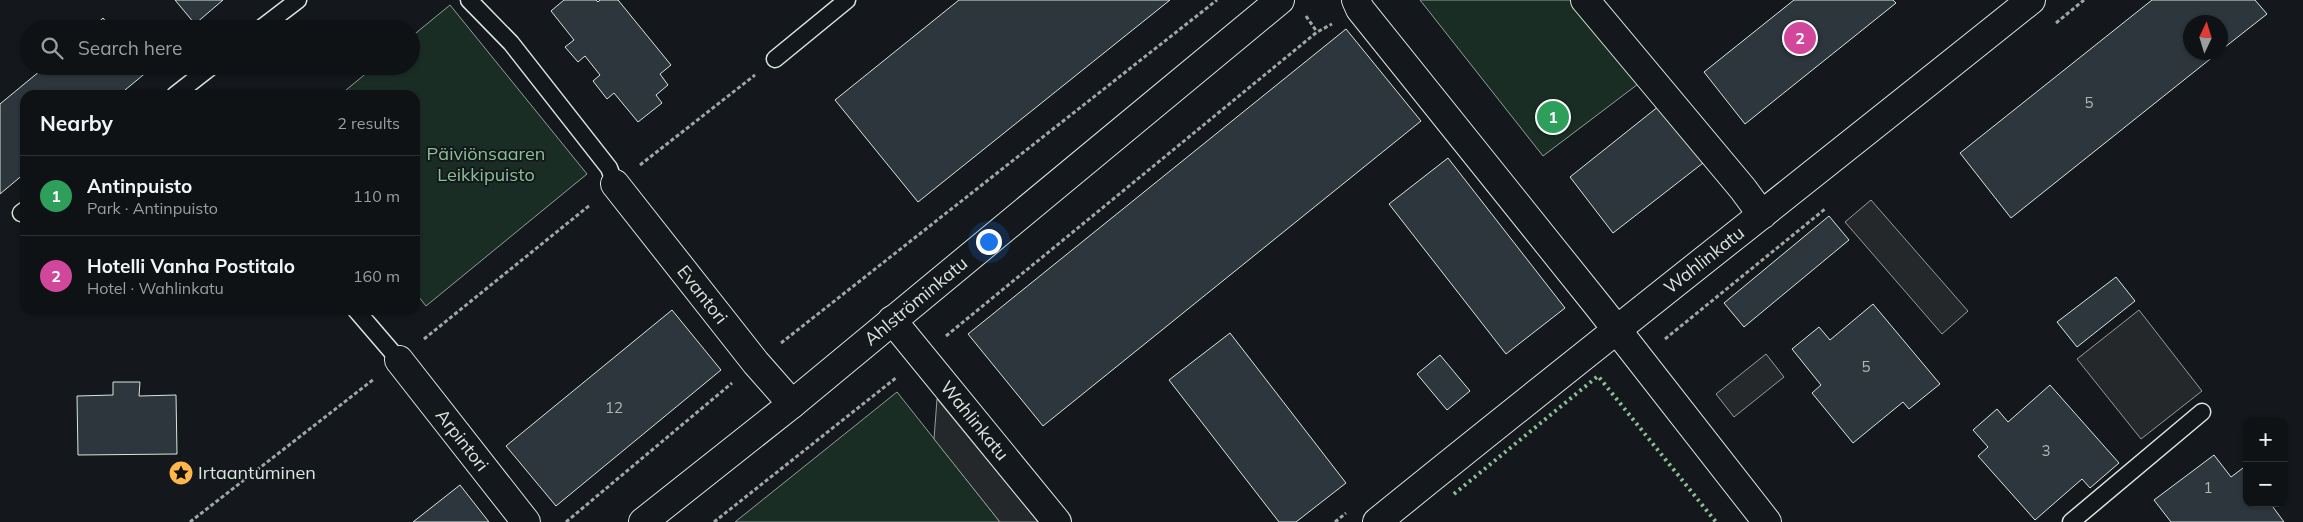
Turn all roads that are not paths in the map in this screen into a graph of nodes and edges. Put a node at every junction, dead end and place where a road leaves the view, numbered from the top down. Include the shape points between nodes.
1 (298, 0) edge
2 (469, 0) edge
3 (847, 0) edge
4 (1280, 0) edge
5 (1585, 0) edge
6 (2031, 0) edge
7 (1358, 4) edge
8 (272, 20) edge
9 (775, 59) road end
10 (200, 75) edge
11 (181, 90) edge
12 (615, 184) joint
13 (1762, 215) junction
14 (360, 315) edge
15 (892, 320) junction
16 (1615, 329) junction
17 (399, 360) joint
18 (792, 404) junction
19 (2202, 412) dead end
20 (526, 522) edge
21 (643, 522) edge
22 (1057, 522) edge
23 (1377, 522) edge
24 (1767, 522) edge
25 (2071, 522) edge

1 - 8 lane
2 - 12 lane via 511,43 609,168
3 - 9 lane
4 - 15 street, Ahlströminkatu
5 - 13 street
6 - 13 street, Wahlinkatu
7 - 16 street
10 - 11 lane
12 - 18 street, Evantori
13 - 16 street, Wahlinkatu
14 - 17 lane
15 - 18 street, Ahlströminkatu
15 - 22 street, Wahlinkatu
16 - 23 street, Wahlinkatu
16 - 24 street
17 - 20 street, Arpintori
18 - 21 street, Ahlströminkatu
19 - 25 lane

